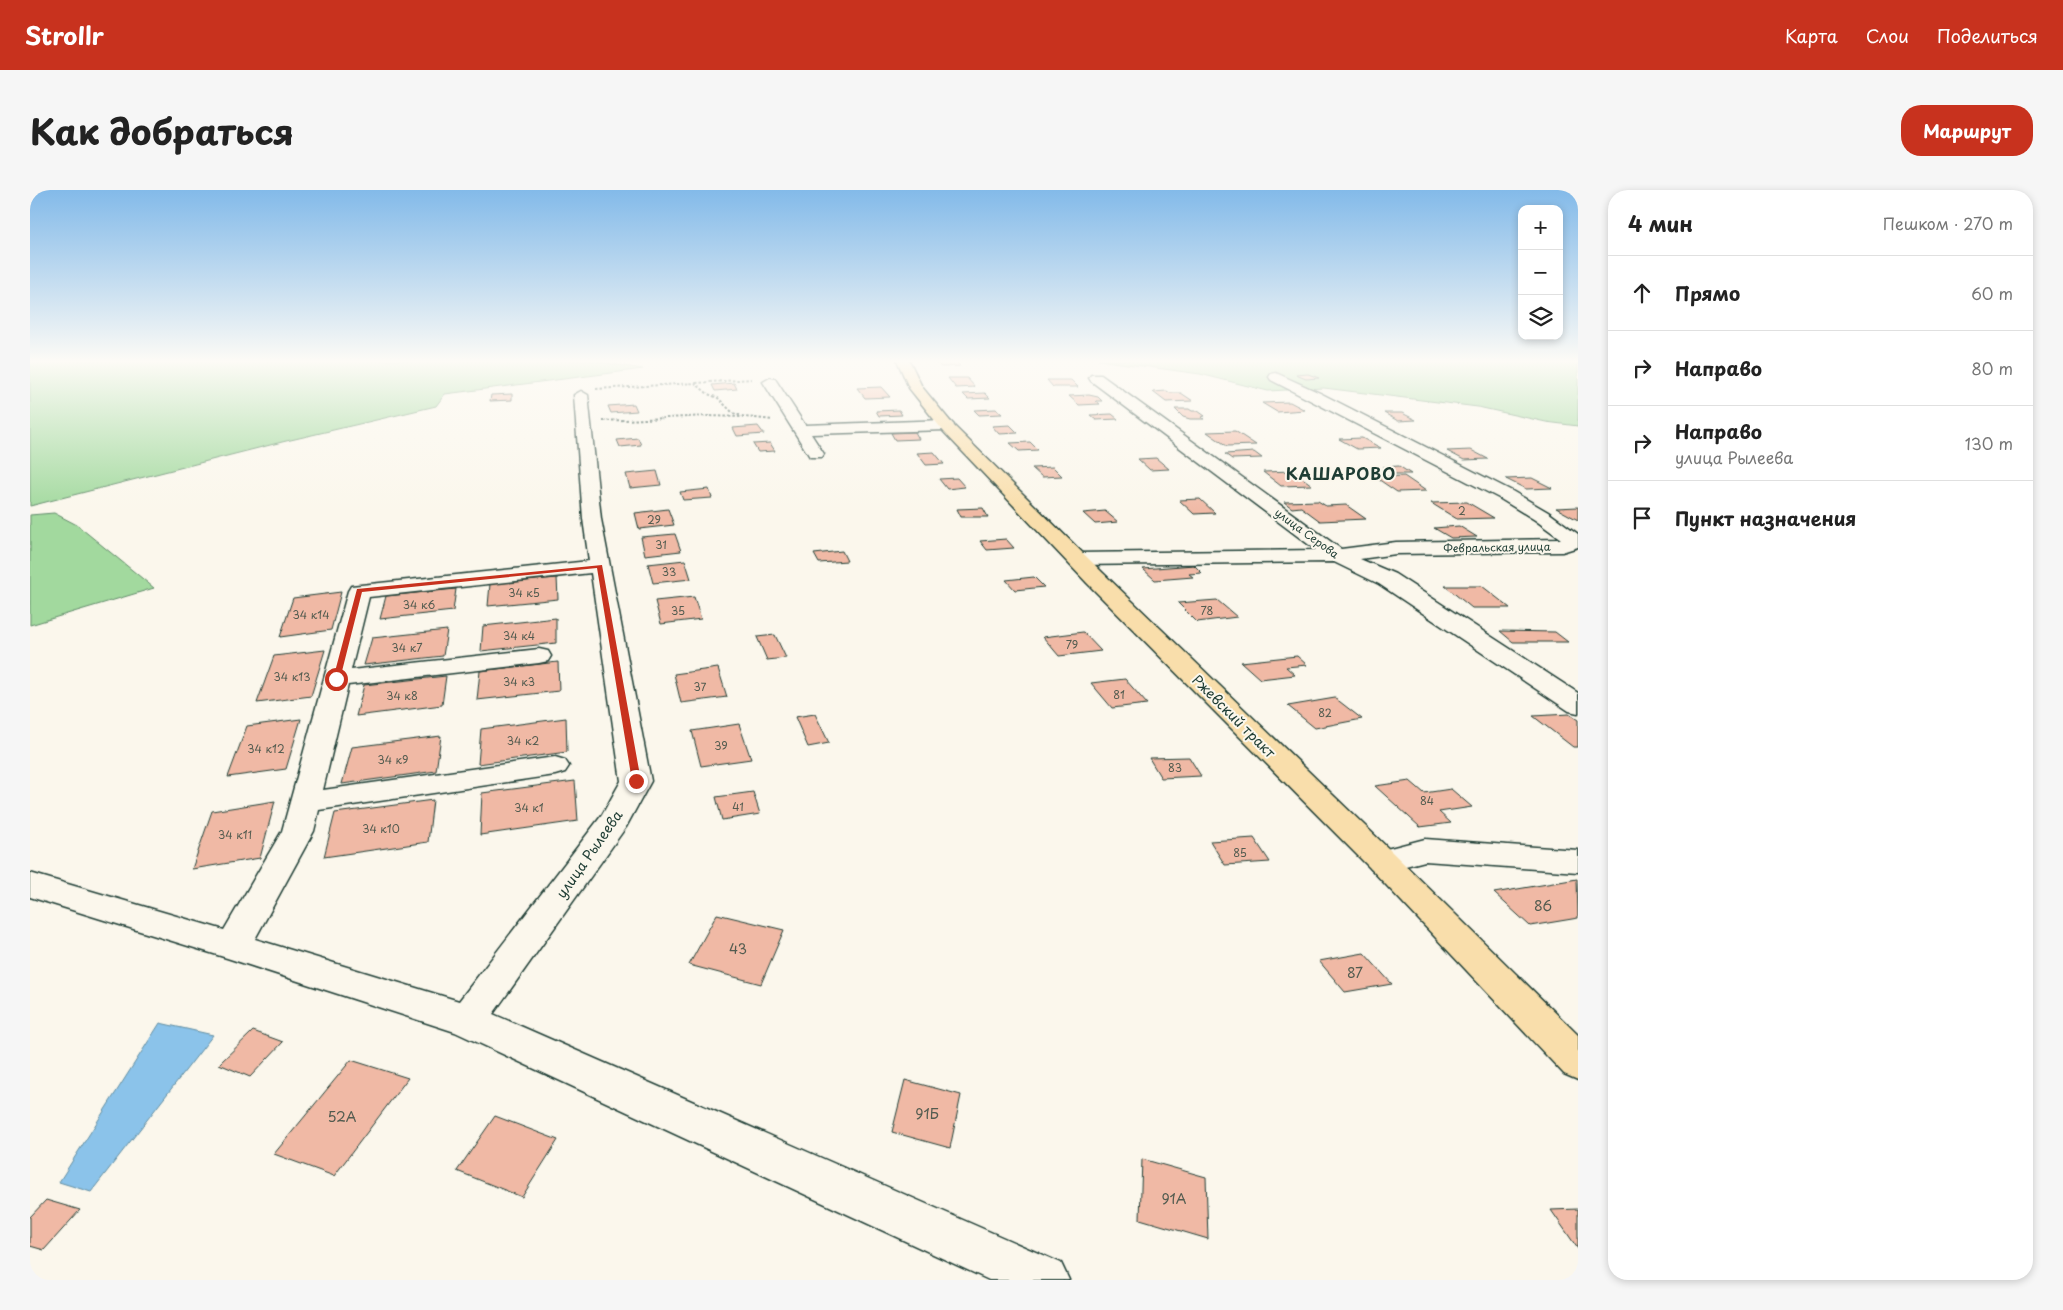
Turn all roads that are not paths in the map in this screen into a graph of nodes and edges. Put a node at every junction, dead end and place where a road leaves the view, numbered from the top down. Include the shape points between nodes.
1 (582, 411) edge
2 (788, 411) edge
3 (935, 411) edge
4 (1140, 411) edge
5 (1347, 411) edge
6 (946, 425) junction
7 (798, 427) junction
8 (816, 454) dead end
9 (1337, 556) junction
10 (1076, 558) junction
11 (600, 566) junction
12 (539, 656) dead end
13 (336, 679) junction
14 (1578, 705) edge
15 (555, 766) dead end
16 (305, 802) junction
17 (1382, 861) junction
18 (1578, 861) edge
19 (30, 885) edge
20 (233, 946) junction
21 (467, 1020) junction
22 (1578, 1062) edge
23 (1044, 1280) edge

1 - 11 street, улица Рылеева via 592,519
2 - 7 street
3 - 6 main road, Ржевский тракт
4 - 9 street, улица Серова
5 - 9 street, Февральская улица via 1507,494 1552,521 1575,541 1562,546 1396,548
6 - 7 street
6 - 10 main road, Ржевский тракт
7 - 8 street
9 - 10 street, Февральская улица
9 - 14 street, улица Серова via 1387,579
10 - 17 main road, Ржевский тракт
11 - 13 street via 359,591
11 - 21 street, улица Рылеева via 636,781 615,820
12 - 13 street
13 - 16 street
15 - 16 street
16 - 20 street via 298,831
17 - 18 street via 1425,850
17 - 22 main road, Ржевский тракт
19 - 20 street
20 - 21 street
21 - 23 street

